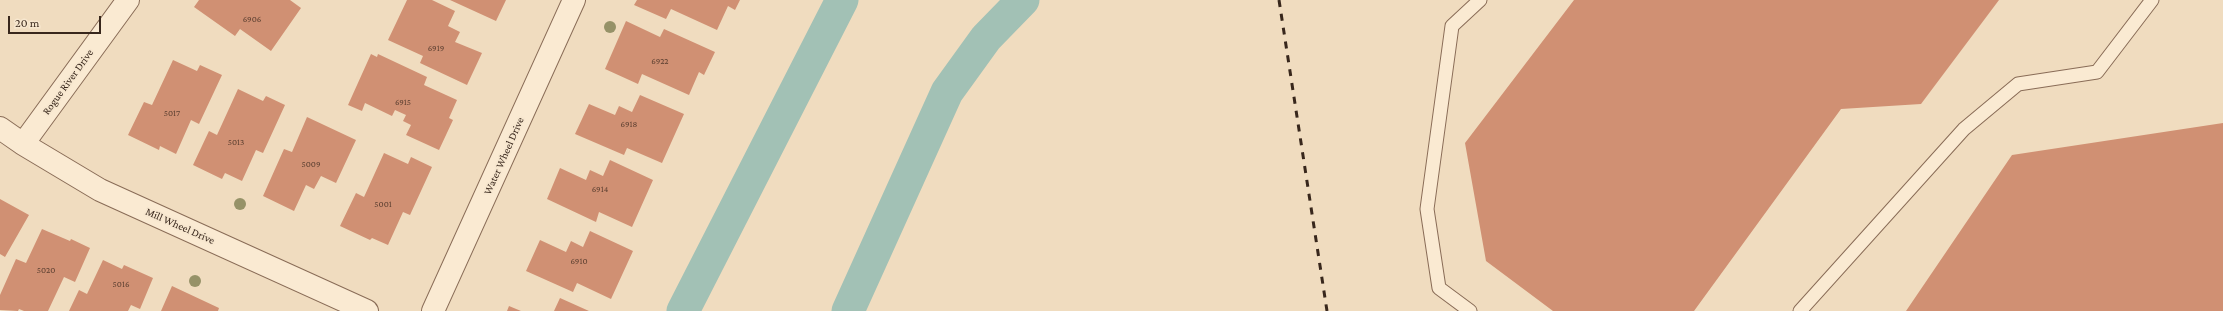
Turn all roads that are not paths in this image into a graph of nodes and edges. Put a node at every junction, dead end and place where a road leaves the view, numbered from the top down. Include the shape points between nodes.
1 (128, 0) edge
2 (574, 0) edge
3 (1480, 0) edge
4 (2152, 0) edge
5 (0, 128) edge
6 (23, 144) junction
7 (367, 311) edge
8 (433, 311) edge
9 (1470, 311) edge
10 (1800, 311) edge

1 - 6 street, Rogue River Drive
2 - 8 street, Water Wheel Drive
3 - 9 lane via 1452,26 1427,209 1439,288
4 - 10 lane via 2097,72 2018,84 1964,129
5 - 6 street, Mill Wheel Drive
6 - 7 street, Mill Wheel Drive via 100,190

